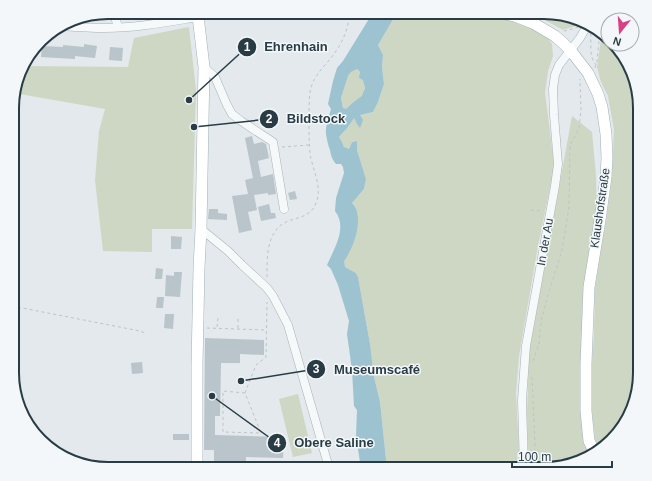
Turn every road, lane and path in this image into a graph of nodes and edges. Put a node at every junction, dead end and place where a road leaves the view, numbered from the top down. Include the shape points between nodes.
1 (116, 19) edge
2 (162, 19) edge
3 (200, 19) edge
4 (349, 19) edge
5 (523, 19) edge
6 (150, 20) edge
7 (578, 26) edge
8 (73, 27) edge
9 (118, 28) junction
10 (585, 29) edge
11 (562, 31) dead end
12 (589, 31) edge
13 (599, 38) edge
14 (571, 51) junction
15 (204, 67) junction
16 (592, 69) junction
17 (309, 145) junction
18 (274, 148) junction
19 (284, 209) dead end
20 (531, 210) dead end
21 (550, 212) junction
22 (201, 229) junction
23 (267, 288) junction
24 (267, 302) dead end
25 (19, 307) edge
26 (218, 318) dead end
27 (238, 319) dead end
28 (238, 329) junction
29 (266, 330) junction
30 (145, 333) dead end
31 (533, 361) dead end
32 (531, 373) dead end
33 (245, 393) junction
34 (592, 448) edge
35 (327, 461) joint
36 (197, 462) edge
37 (323, 462) edge
38 (524, 462) edge
39 (535, 462) edge

1 - 9 street
2 - 6 street
3 - 15 main road
4 - 17 path via 343,40 313,82 309,100
5 - 14 main road, Klaushofstraße via 555,36
6 - 9 street
7 - 11 path
8 - 9 street
10 - 14 street, In der Au
12 - 16 path
13 - 16 path
14 - 16 main road, Klaushofstraße
14 - 21 street, In der Au via 555,75 553,89 558,164
15 - 18 street via 215,77 232,114 273,142
15 - 22 main road
16 - 31 path via 580,78 579,129 570,145 570,207 562,250 546,302
16 - 34 main road, Klaushofstraße via 602,106 607,145 606,176 589,287 587,324 586,411 589,441
17 - 18 path
17 - 23 path via 318,185 318,197 310,212 281,225 272,237 267,260
18 - 19 street
20 - 21 path
21 - 38 street, In der Au via 526,346 522,400
22 - 23 street
22 - 36 main road
23 - 35 street via 288,325
24 - 29 path
25 - 30 path
26 - 28 path via 216,328
27 - 28 path
28 - 29 path
29 - 33 path via 266,357 256,365
32 - 39 path
33 - 33 path via 223,391 223,432 261,433
35 - 37 path

